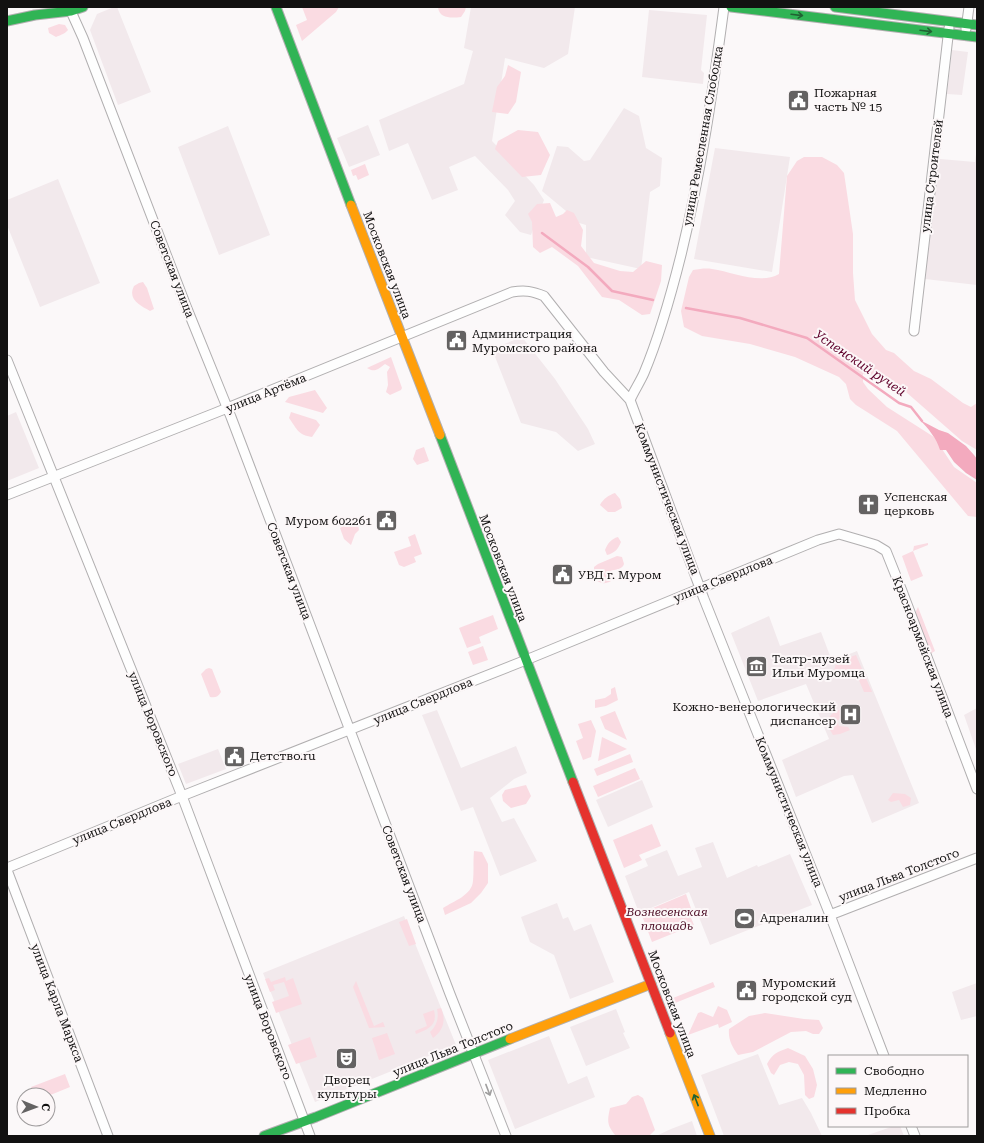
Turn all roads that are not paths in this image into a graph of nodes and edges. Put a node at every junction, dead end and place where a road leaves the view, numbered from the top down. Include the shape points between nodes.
1 (82, 7) edge
2 (276, 7) edge
3 (724, 7) edge
4 (731, 7) edge
5 (835, 7) edge
6 (969, 7) edge
7 (70, 9) edge
8 (7, 21) edge
9 (950, 21) junction
10 (967, 23) junction
11 (977, 24) edge
12 (948, 34) junction
13 (965, 36) junction
14 (977, 37) edge
15 (524, 290) joint
16 (914, 331) dead end
17 (402, 337) junction
18 (7, 360) edge
19 (630, 400) junction
20 (227, 408) junction
21 (55, 477) junction
22 (7, 495) edge
23 (839, 534) joint
24 (700, 589) junction
25 (526, 660) junction
26 (350, 730) junction
27 (977, 789) edge
28 (182, 796) junction
29 (977, 858) edge
30 (7, 869) edge
31 (830, 915) junction
32 (651, 984) junction
33 (474, 1053) junction
34 (884, 1055) edge
35 (304, 1121) junction
36 (108, 1136) edge
37 (264, 1136) edge
38 (310, 1136) edge
39 (506, 1136) edge
40 (710, 1136) edge

1 - 7 street
2 - 17 street, Московская улица
3 - 19 street, улица Ремесленная Слободка via 692,211 658,335 644,374
4 -> 12 street
5 - 9 street
6 - 10 street
7 - 8 street
7 - 20 street, Советская улица
9 - 10 street
9 - 12 street, улица Строителей
10 - 11 street
10 - 13 street
12 - 13 street
12 - 16 street, улица Строителей
13 - 14 street
15 - 17 street, улица Артёма via 512,292
15 - 19 street, Коммунистическая улица via 544,296 604,372
17 - 20 street, улица Артёма
17 - 25 street, Московская улица
18 - 21 street, улица Воровского
19 - 24 street, Коммунистическая улица
20 - 21 street, улица Артёма
20 - 26 street, Советская улица
21 - 22 street, улица Артёма
21 - 28 street, улица Воровского
23 - 24 street, улица Свердлова via 818,540
23 - 27 street, Красноармейская улица via 870,543 886,551
24 - 25 street, улица Свердлова
24 - 31 street, Коммунистическая улица
25 - 26 street, улица Свердлова
25 - 32 street, Московская улица
26 - 28 street, улица Свердлова
26 - 33 street, Советская улица
28 - 30 street, улица Свердлова
28 - 35 street, улица Воровского
29 - 31 street, улица Льва Толстого
30 - 36 street, улица Карла Маркса
31 - 34 street, Коммунистическая улица
32 - 33 street, улица Льва Толстого
40 -> 32 street, Московская улица
33 - 35 street, улица Льва Толстого
33 -> 39 street, Советская улица
35 - 37 street, улица Льва Толстого
35 - 38 street, улица Воровского

